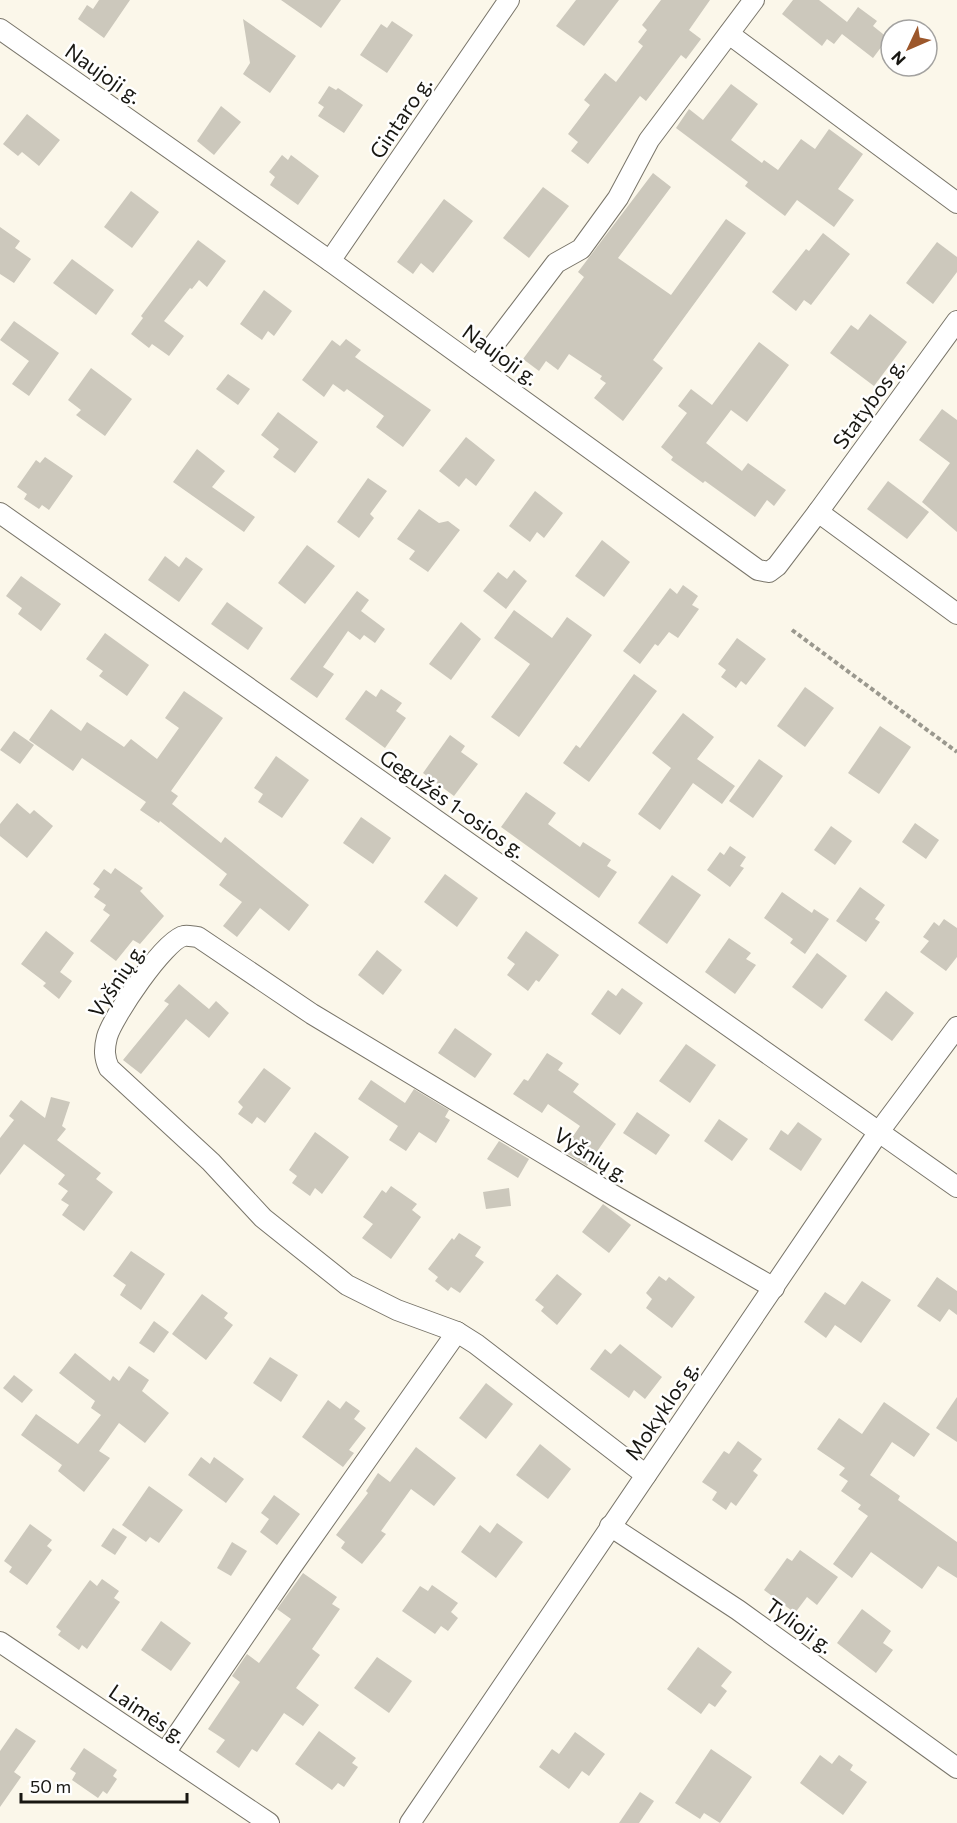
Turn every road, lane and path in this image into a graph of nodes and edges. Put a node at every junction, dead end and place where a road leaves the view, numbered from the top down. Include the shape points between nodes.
1 (509, 0) edge
2 (754, 0) edge
3 (0, 29) edge
4 (729, 34) junction
5 (957, 203) edge
6 (330, 261) junction
7 (957, 321) edge
8 (477, 367) junction
9 (818, 512) junction
10 (0, 513) edge
11 (957, 614) edge
12 (792, 630) dead end
13 (957, 752) edge
14 (957, 1027) edge
15 (878, 1133) junction
16 (957, 1187) edge
17 (774, 1288) junction
18 (457, 1332) junction
19 (646, 1475) junction
20 (610, 1526) junction
21 (0, 1642) edge
22 (165, 1753) junction
23 (957, 1768) edge
24 (269, 1823) edge
25 (410, 1823) edge

1 - 6 street, Gintaro g.
2 - 4 street
3 - 6 street, Naujoji g.
4 - 5 street
4 - 8 street via 648,140 618,198 581,249 556,263
6 - 8 street, Naujoji g.
7 - 9 street, Statybos g.
8 - 9 street, Naujoji g. via 758,570 769,572 777,566
9 - 11 street
10 - 15 street, Gegužės 1-osios g.
12 - 13 path
14 - 15 street, Mokyklos g.
15 - 16 street, Gegužės 1-osios g.
15 - 17 street, Mokyklos g.
17 - 18 street, Vyšnių g. via 312,1014 198,937 183,936 169,945 116,1015 107,1035 104,1056 109,1068 211,1162 263,1218 347,1285 397,1310
17 - 19 street, Mokyklos g.
18 - 19 street, Vyšnių g.
18 - 22 street
19 - 20 street, Mokyklos g.
20 - 23 street, Tylioji g. via 738,1610
20 - 25 street, Mokyklos g.
21 - 22 street, Laimės g.
22 - 24 street, Laimės g.

